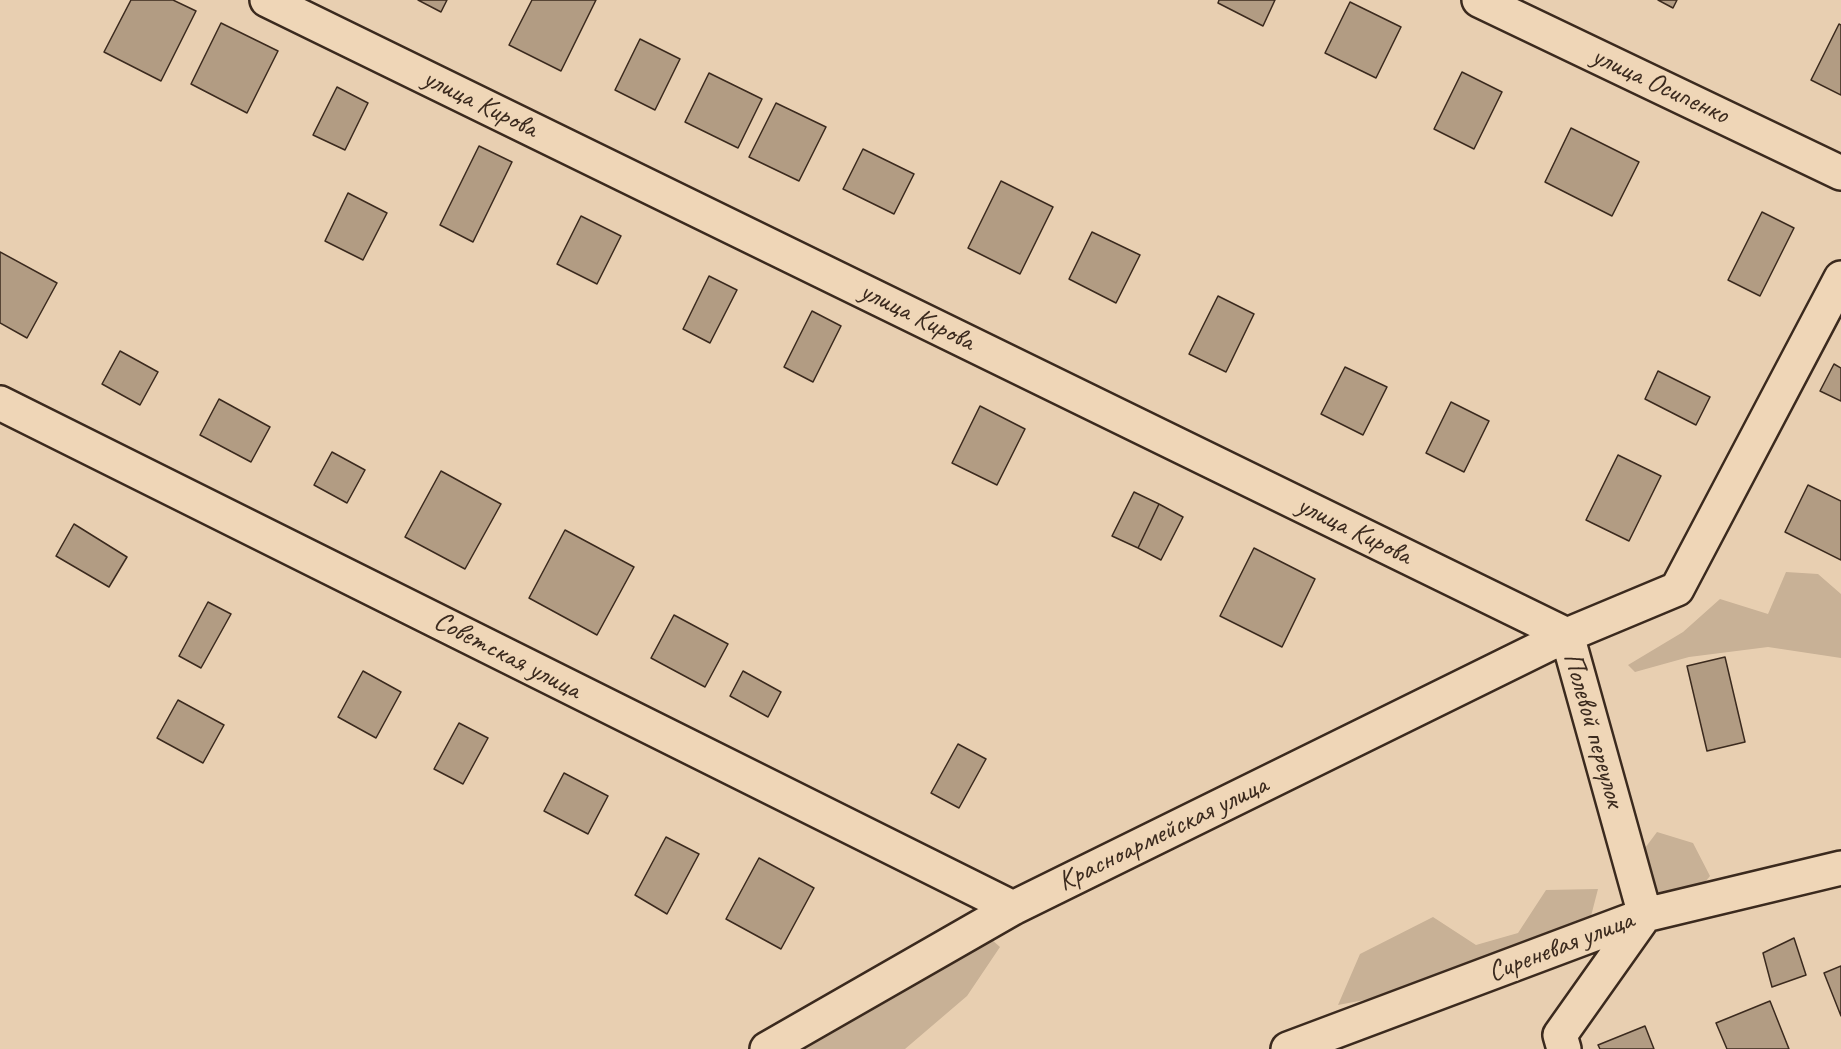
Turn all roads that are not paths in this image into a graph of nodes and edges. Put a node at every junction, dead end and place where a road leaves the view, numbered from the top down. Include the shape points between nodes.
1 (267, 0) edge
2 (1479, 0) edge
3 (1841, 172) edge
4 (1841, 278) edge
5 (0, 403) edge
6 (1567, 635) junction
7 (1841, 868) edge
8 (1013, 908) junction
9 (1645, 915) junction
10 (767, 1049) edge
11 (1288, 1049) edge
12 (1564, 1049) edge

1 - 6 street, улица Кирова
2 - 3 street, улица Осипенко
4 - 6 street, Полевой переулок via 1677,589
5 - 8 street, Советская улица
6 - 8 street, Красноармейская улица
6 - 9 street, Полевой переулок
7 - 9 street, Сиреневая улица
8 - 10 street, Красноармейская улица
9 - 11 street, Сиреневая улица
9 - 12 street via 1560,1035

